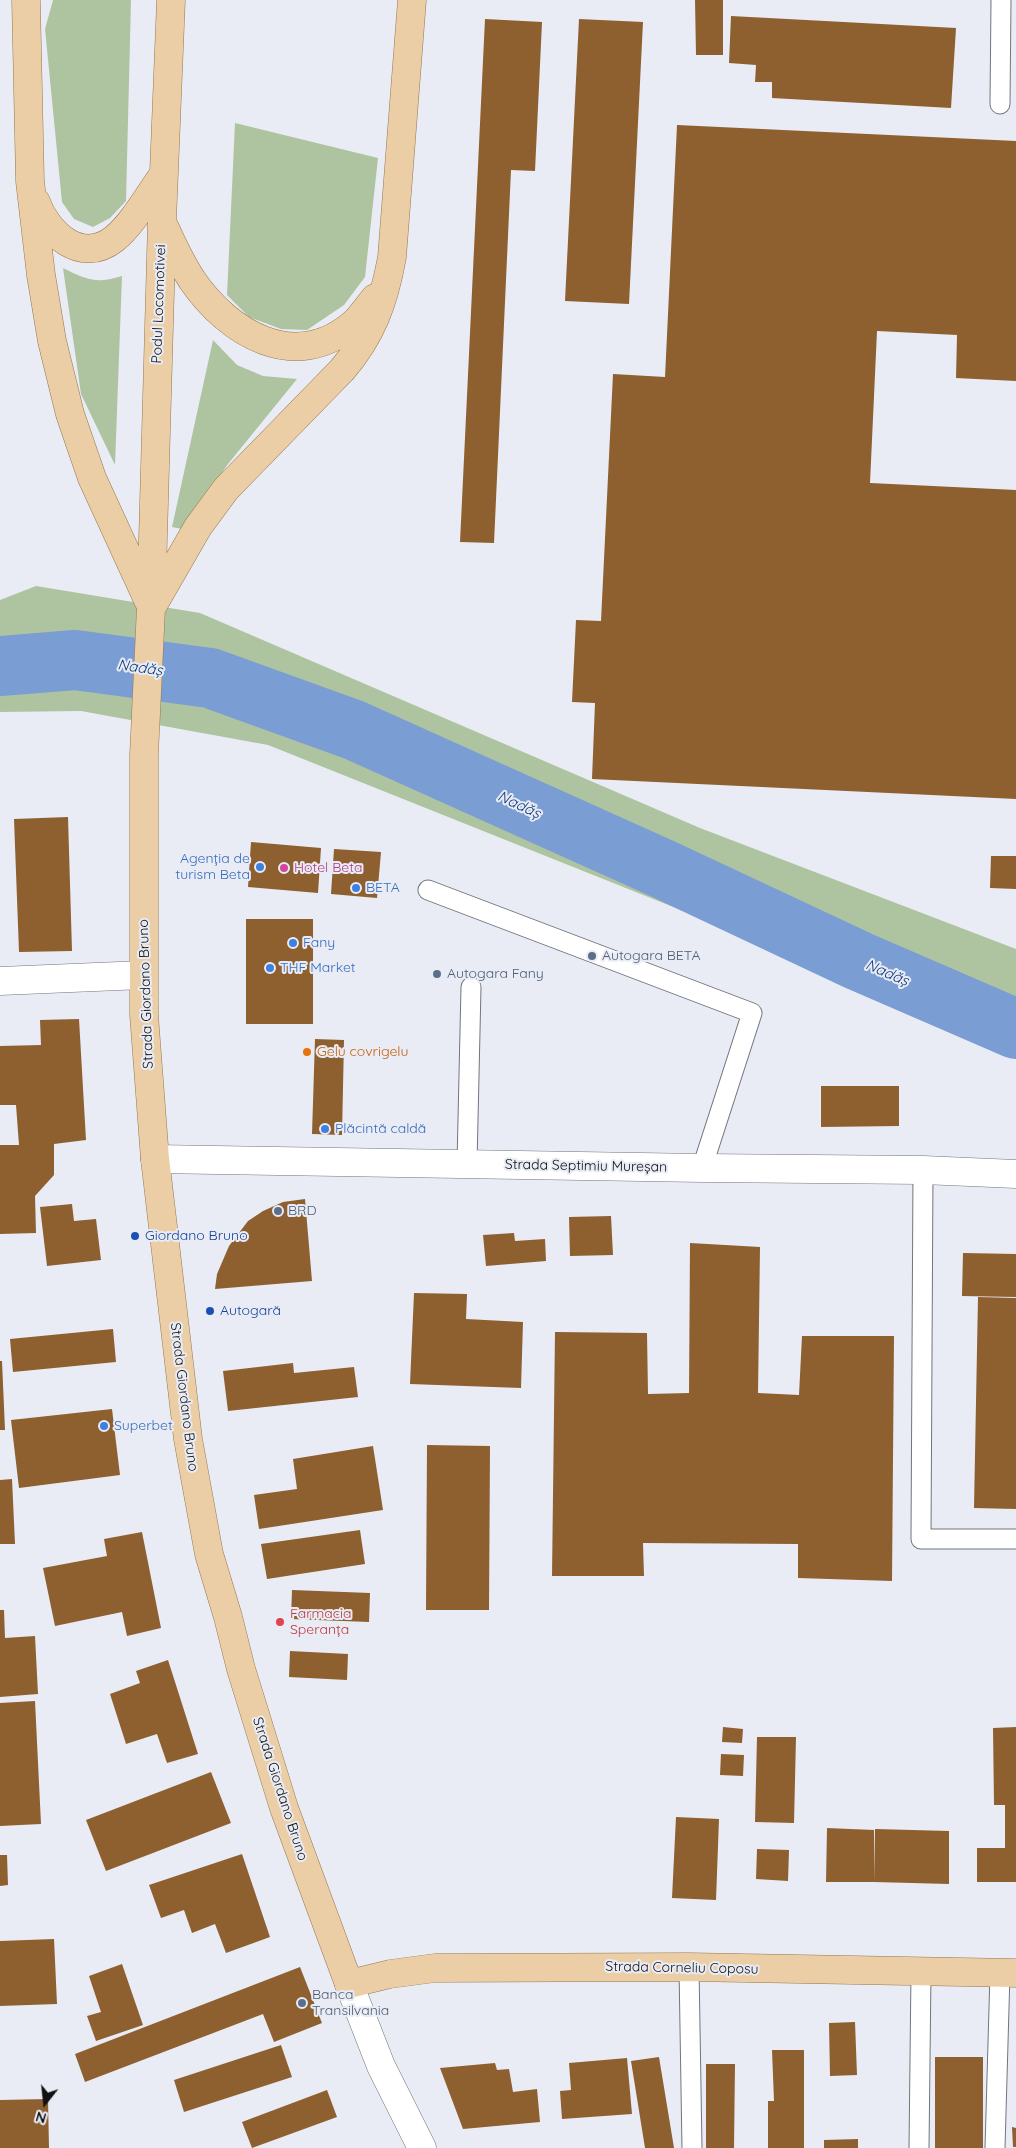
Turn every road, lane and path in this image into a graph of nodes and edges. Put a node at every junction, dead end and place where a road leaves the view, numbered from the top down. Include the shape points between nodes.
1 (26, 0) edge
2 (171, 0) edge
3 (412, 0) edge
4 (1001, 0) edge
5 (1000, 104) dead end
6 (164, 174) junction
7 (30, 181) junction
8 (162, 221) junction
9 (388, 283) junction
10 (151, 608) junction
11 (428, 890) dead end
12 (143, 975) junction
13 (0, 981) edge
14 (471, 987) dead end
15 (155, 1159) junction
16 (467, 1164) junction
17 (702, 1168) junction
18 (923, 1170) junction
19 (1016, 1174) edge
20 (1016, 1539) edge
21 (689, 1967) junction
22 (921, 1972) junction
23 (1008, 1973) edge
24 (349, 1984) junction
25 (422, 2148) edge
26 (692, 2148) edge
27 (919, 2148) edge
28 (995, 2148) edge

1 - 7 main road
2 - 6 main road, Podul Locomotivei
3 - 9 main road via 396,226
4 - 5 lane
6 - 7 main road via 122,231 108,242 90,248 70,244 49,227 38,208
6 - 8 main road, Podul Locomotivei
7 - 10 main road via 51,332 70,414 92,478
8 - 9 main road via 192,280 206,298 246,333 270,342 296,347 324,342 354,323
8 - 10 main road, Podul Locomotivei
9 - 10 main road via 378,314 355,355 226,489 198,527
10 - 12 main road, Strada Giordano Bruno via 144,755
11 - 17 lane via 752,1013
12 - 13 street
12 - 15 main road, Strada Giordano Bruno
14 - 16 lane
15 - 16 street, Strada Septimiu Mureșan
15 - 24 main road, Strada Giordano Bruno via 188,1439 209,1554 284,1808
16 - 17 street, Strada Septimiu Mureșan
17 - 18 street, Strada Septimiu Mureșan
18 - 19 street, Strada Septimiu Mureșan
18 - 20 lane via 920,1539
21 - 22 main road, Strada Corneliu Coposu
21 - 24 main road, Strada Corneliu Coposu via 435,1968
21 - 26 lane
22 - 23 main road, Strada Corneliu Coposu
22 - 27 lane
23 - 28 lane
24 - 25 street, Strada Giordano Bruno via 381,2066

